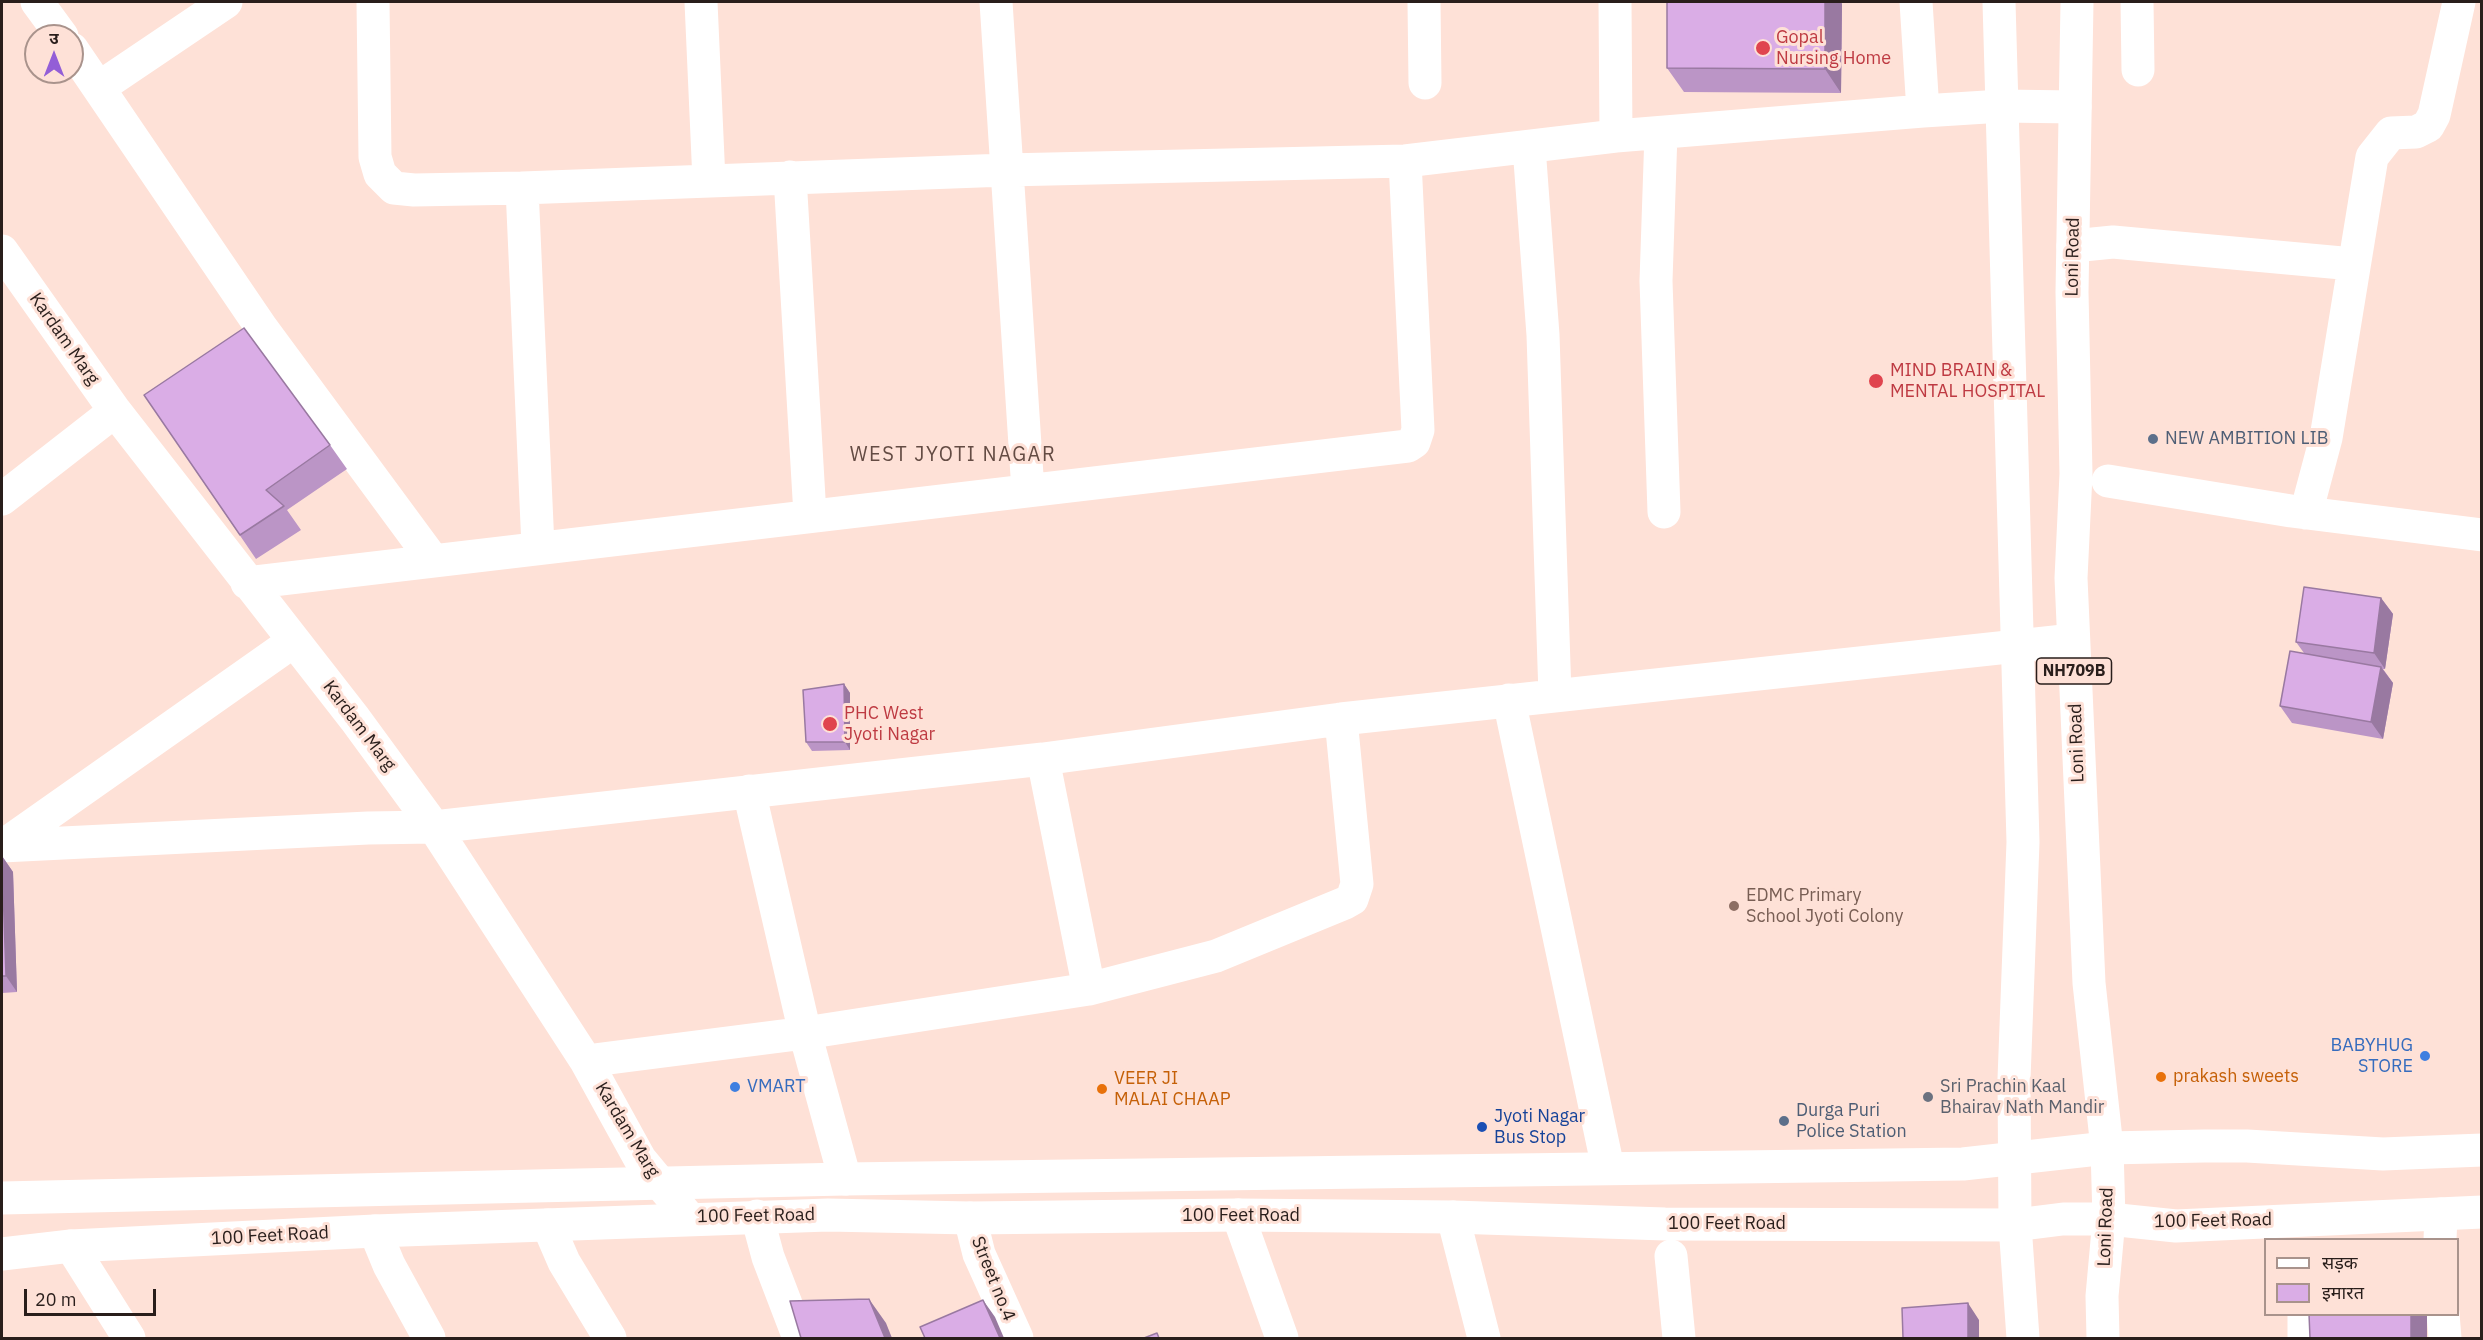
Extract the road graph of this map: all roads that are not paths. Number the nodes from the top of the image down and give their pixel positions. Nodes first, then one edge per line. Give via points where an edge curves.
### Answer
1 (37, 2) edge
2 (226, 2) edge
3 (373, 2) edge
4 (701, 2) edge
5 (996, 2) edge
6 (1424, 2) edge
7 (1615, 2) edge
8 (1916, 2) edge
9 (1999, 2) edge
10 (2077, 2) edge
11 (2137, 2) edge
12 (2458, 2) edge
13 (53, 24) edge
14 (84, 65) edge
15 (2138, 70) dead end
16 (1425, 83) dead end
17 (100, 87) junction
18 (2002, 106) junction
19 (2075, 107) junction
20 (1923, 111) junction
21 (1662, 134) junction
22 (1616, 136) junction
23 (1529, 147) junction
24 (1405, 161) junction
25 (1006, 170) junction
26 (790, 177) junction
27 (709, 181) junction
28 (522, 189) junction
29 (2073, 246) junction
30 (2, 251) edge
31 (2353, 264) junction
32 (115, 411) junction
33 (2108, 481) dead end
34 (1028, 491) junction
35 (2, 499) edge
36 (1664, 512) dead end
37 (2306, 513) junction
38 (810, 515) junction
39 (2481, 535) edge
40 (538, 547) junction
41 (432, 559) junction
42 (247, 583) junction
43 (2073, 640) junction
44 (294, 641) junction
45 (2018, 644) junction
46 (1555, 695) junction
47 (1509, 700) junction
48 (1341, 719) junction
49 (1043, 759) junction
50 (749, 791) junction
51 (434, 827) junction
52 (3, 845) edge
53 (1089, 989) junction
54 (804, 1033) junction
55 (586, 1060) junction
56 (2107, 1148) junction
57 (2481, 1150) edge
58 (2016, 1159) junction
59 (1608, 1168) junction
60 (845, 1179) junction
61 (658, 1183) junction
62 (2, 1197) edge
63 (2481, 1212) edge
64 (1238, 1215) junction
65 (757, 1216) junction
66 (1453, 1217) junction
67 (689, 1218) junction
68 (970, 1218) junction
69 (2109, 1219) junction
70 (548, 1225) junction
71 (2015, 1225) junction
72 (2441, 1227) edge
73 (2302, 1229) edge
74 (375, 1231) junction
75 (71, 1246) junction
76 (2, 1254) edge
77 (1671, 1256) dead end
78 (2304, 1316) edge
79 (2443, 1316) edge
80 (129, 1338) edge
81 (429, 1338) edge
82 (610, 1338) edge
83 (799, 1338) edge
84 (1017, 1338) edge
85 (1282, 1338) edge
86 (1484, 1338) edge
87 (1678, 1338) edge
88 (2023, 1338) edge
89 (2103, 1338) edge
90 (2304, 1338) edge
91 (2445, 1338) edge

1 - 13 main road
2 - 17 main road
3 - 28 main road via 375,157 380,174 394,188
4 - 27 main road
5 - 25 main road
6 - 16 main road
7 - 22 main road
8 - 20 main road
9 - 18 main road, NH709B
10 - 19 main road, Loni Road / NH709B
11 - 15 main road
12 - 31 main road via 2434,115 2428,126 2416,132 2391,134 2372,157
14 - 17 main road
17 - 41 main road via 261,327
18 - 19 main road
18 - 20 main road
18 - 45 main road, NH709B
19 - 29 main road, Loni Road / NH709B
20 - 21 main road
21 - 22 main road
21 - 36 main road via 1656,281
22 - 23 main road
23 - 24 main road
23 - 46 main road via 1543,335
24 - 25 main road
24 - 34 main road via 1418,430 1414,442 1401,448
25 - 26 main road
25 - 34 main road
26 - 27 main road
26 - 38 main road
27 - 28 main road
28 - 40 main road
29 - 31 main road via 2113,242
29 - 43 main road, Loni Road / NH709B
30 - 32 main road, Kardam Marg
31 - 37 main road via 2326,438
32 - 35 main road
32 - 42 main road, Kardam Marg
33 - 37 main road
34 - 38 main road
37 - 39 main road
38 - 40 main road
40 - 41 main road
41 - 42 main road
42 - 44 main road, Kardam Marg
43 - 45 main road
43 - 56 main road, Loni Road / NH709B via 2089,983
44 - 51 main road, Kardam Marg
44 - 52 main road
45 - 46 main road
45 - 58 main road, NH709B via 2023,842 2014,1079
46 - 47 main road
47 - 48 main road
47 - 59 main road
48 - 49 main road
48 - 53 main road via 1357,884 1352,899 1216,956
49 - 50 main road
49 - 53 main road
50 - 51 main road
50 - 54 main road
51 - 52 main road
51 - 55 main road, Kardam Marg
53 - 54 main road
54 - 55 main road
54 - 60 main road
55 - 61 main road, Kardam Marg via 640,1159
56 - 57 main road, 100 Feet Road via 2247,1146 2383,1155
56 - 58 main road, 100 Feet Road
56 - 69 main road, Loni Road / NH709B
58 - 59 main road, 100 Feet Road via 1963,1164
58 - 71 main road, NH709B
59 - 60 main road, 100 Feet Road
60 - 61 main road, 100 Feet Road
61 - 62 main road, 100 Feet Road
61 - 67 main road, Kardam Marg
63 - 72 main road, 100 Feet Road
64 - 66 main road, 100 Feet Road
64 - 68 main road, 100 Feet Road
64 - 85 main road
65 - 67 main road, 100 Feet Road
65 - 68 main road, 100 Feet Road
65 - 83 main road
66 - 71 main road, 100 Feet Road via 1665,1224
66 - 86 main road
67 - 70 main road, 100 Feet Road
68 - 84 main road, Street no.4 via 979,1254
69 - 71 main road, 100 Feet Road
69 - 73 main road, 100 Feet Road via 2176,1226
69 - 89 main road, Loni Road / NH709B via 2102,1296
70 - 74 main road, 100 Feet Road
70 - 82 main road via 564,1262
71 - 88 main road, NH709B
72 - 73 main road, 100 Feet Road
74 - 75 main road, 100 Feet Road
74 - 81 main road
75 - 76 main road, 100 Feet Road
75 - 80 main road
77 - 87 main road
78 - 90 main road
79 - 91 main road

